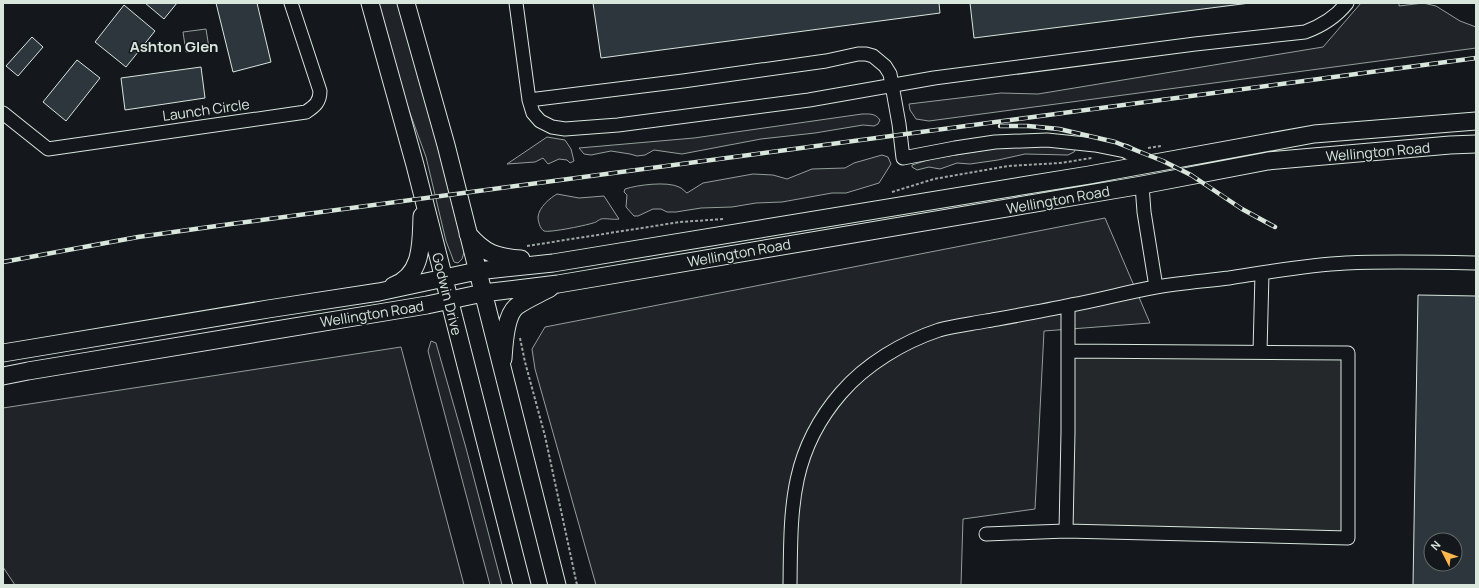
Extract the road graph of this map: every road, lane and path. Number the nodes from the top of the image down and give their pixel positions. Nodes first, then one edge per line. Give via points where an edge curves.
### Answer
1 (291, 3) edge
2 (370, 3) edge
3 (406, 3) edge
4 (516, 3) edge
5 (1348, 3) edge
6 (892, 85) junction
7 (529, 100) junction
8 (3, 113) edge
9 (1476, 121) edge
10 (1476, 144) edge
11 (1162, 146) dead end
12 (1127, 152) junction
13 (1099, 157) dead end
14 (1150, 164) junction
15 (1142, 185) junction
16 (890, 192) dead end
17 (423, 198) junction
18 (731, 219) dead end
19 (468, 233) junction
20 (527, 246) dead end
21 (553, 263) junction
22 (1476, 263) edge
23 (477, 271) junction
24 (1262, 273) junction
25 (443, 278) junction
26 (558, 284) junction
27 (1156, 287) junction
28 (379, 292) junction
29 (483, 293) junction
30 (449, 300) junction
31 (1068, 306) junction
32 (519, 334) dead end
33 (1068, 351) junction
34 (1260, 352) junction
35 (3, 353) edge
36 (503, 371) junction
37 (3, 376) edge
38 (1066, 532) junction
39 (986, 534) dead end
40 (522, 585) edge
41 (557, 585) edge
42 (577, 585) edge
43 (790, 585) edge

1 - 8 street, Launch Circle via 320,91 320,98 315,106 306,112 48,149
2 - 17 main road, Godwin Drive
3 - 19 main road
4 - 7 street
5 - 6 street via 1332,18 1305,32 1195,44
6 - 7 street via 809,100 618,125 565,129 552,127 540,121 533,114
6 - 7 street via 885,66 872,56 858,54 684,82
6 - 12 street via 903,158 955,148 1024,140 1071,142
9 - 14 main road, Wellington Road via 1314,134
10 - 15 main road, Wellington Road via 1268,161
11 - 12 path
12 - 14 street
13 - 16 path via 1060,163 1008,166 934,179
14 - 21 main road, Wellington Road
15 - 26 main road, Wellington Road
15 - 27 street
17 - 25 main road, Godwin Drive
17 - 28 main road via 417,264 403,281
18 - 20 path via 680,222
19 - 21 main road via 486,251 501,257
19 - 23 main road
21 - 23 main road, Wellington Road
22 - 24 street via 1343,263
23 - 25 main road, Wellington Road
23 - 29 main road
24 - 27 street
24 - 34 street
25 - 28 main road, Wellington Road
25 - 30 main road, Godwin Drive
26 - 29 main road, Wellington Road
26 - 36 main road via 516,306 510,315
27 - 31 street
28 - 35 main road, Wellington Road
29 - 30 main road, Wellington Road
29 - 36 main road
30 - 37 main road, Wellington Road
30 - 40 main road, Godwin Drive
31 - 33 street
31 - 43 street via 939,330 900,347 854,379 827,410 815,429 798,475 790,529
32 - 42 path
33 - 34 street
33 - 38 street
34 - 38 street via 1348,353 1348,538
36 - 41 main road
38 - 39 street

